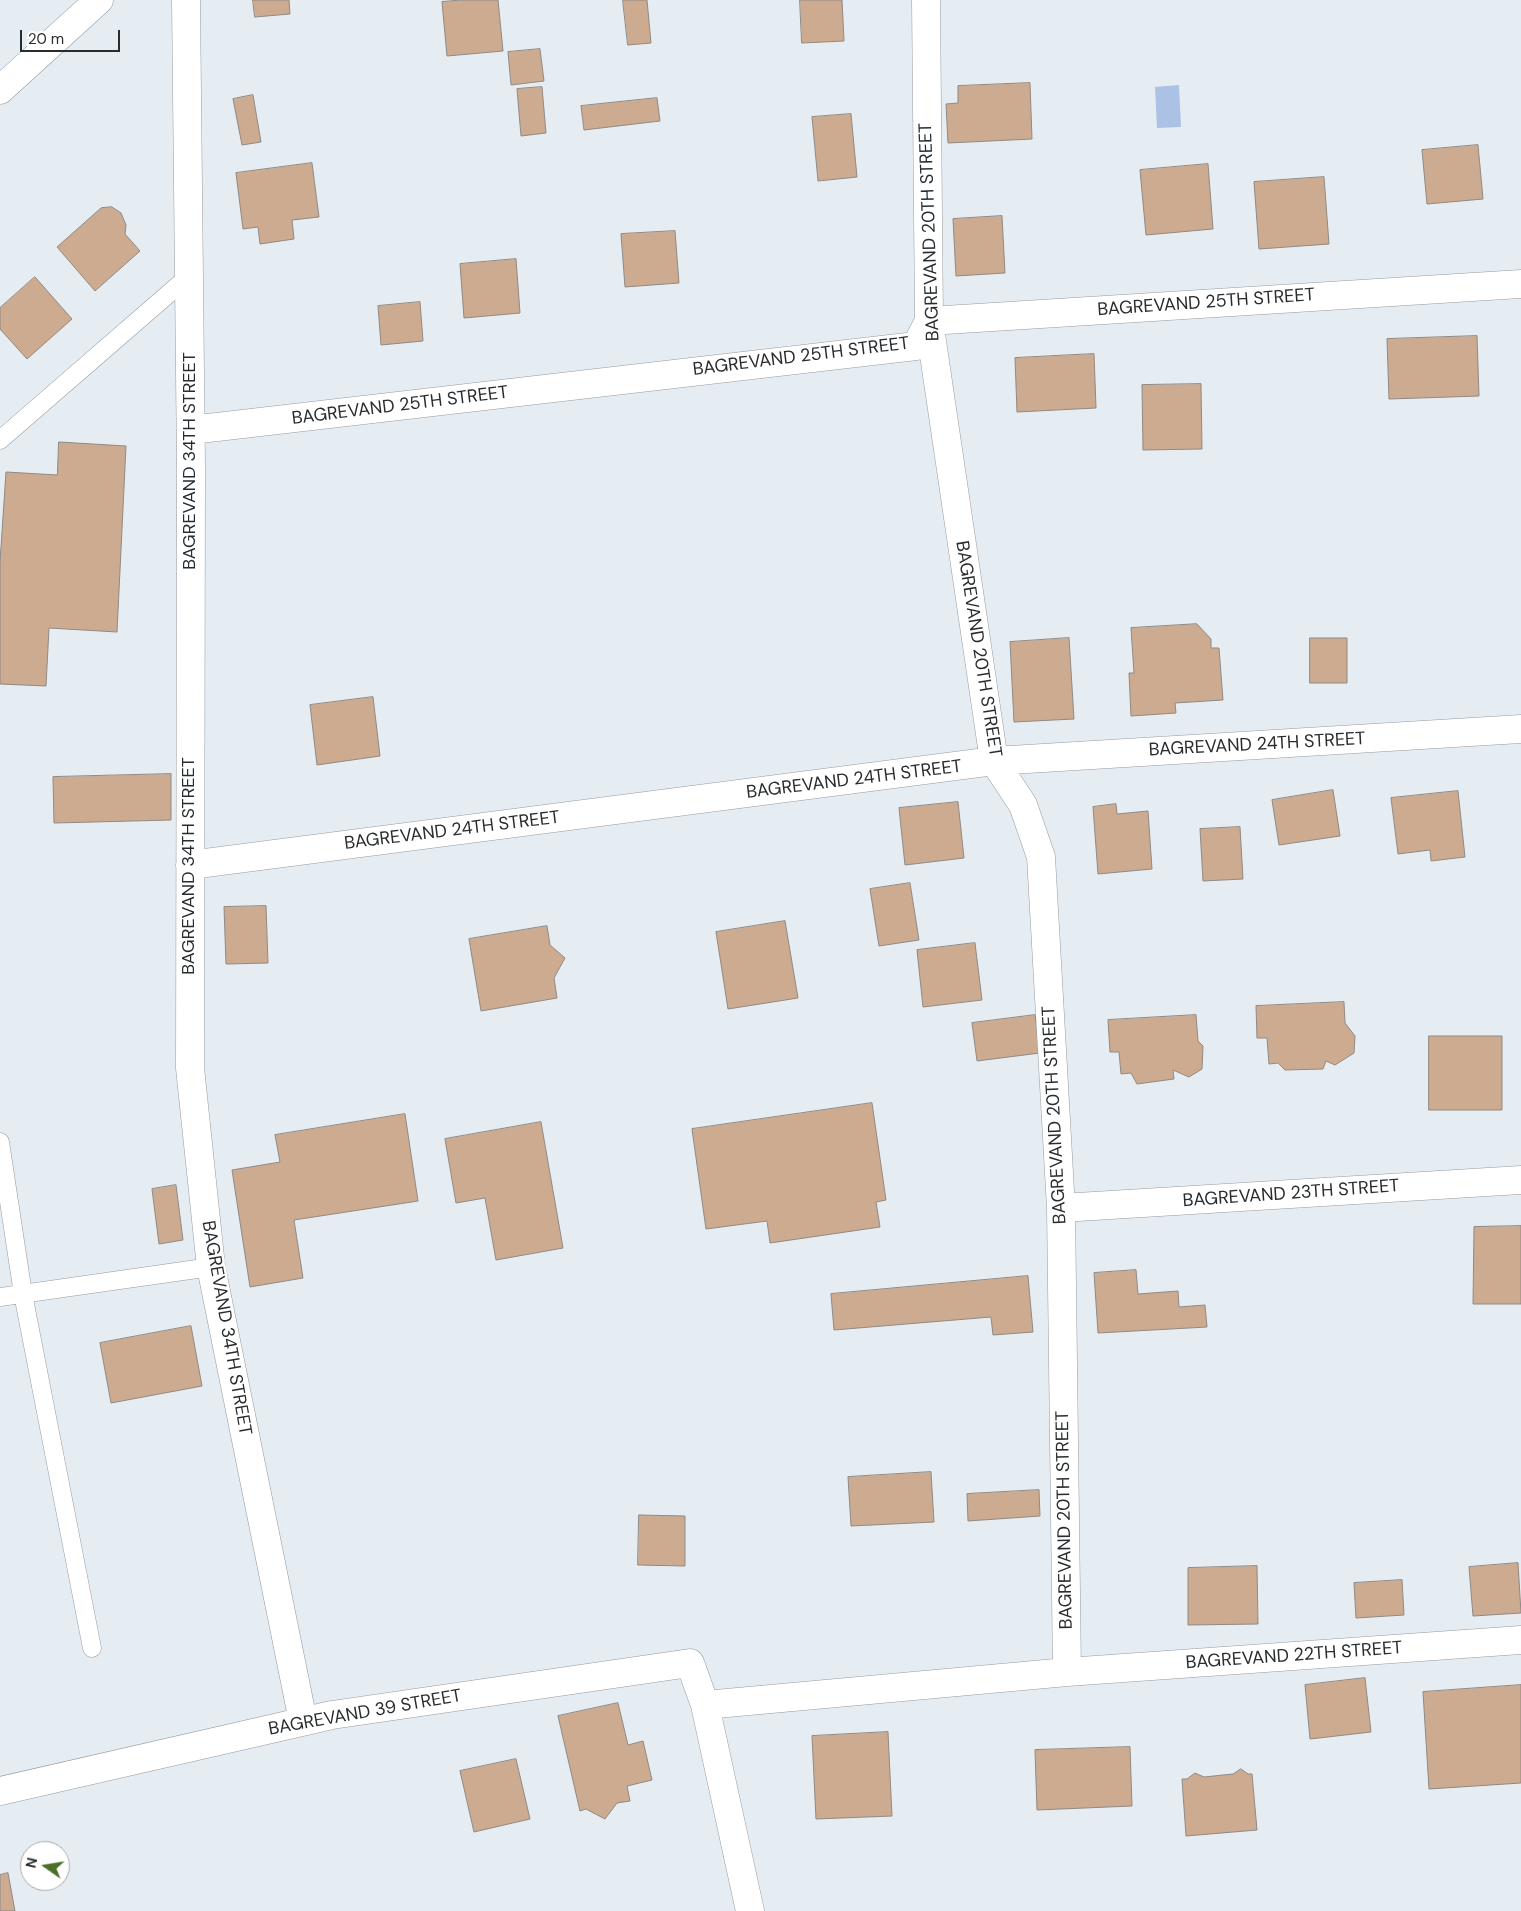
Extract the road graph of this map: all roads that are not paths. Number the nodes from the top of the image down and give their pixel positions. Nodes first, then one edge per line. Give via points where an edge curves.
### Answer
1 (99, 0) edge
2 (186, 0) edge
3 (926, 0) edge
4 (0, 90) edge
5 (189, 276) junction
6 (1521, 284) edge
7 (929, 321) junction
8 (191, 430) junction
9 (0, 440) edge
10 (1521, 729) edge
11 (994, 761) junction
12 (190, 865) junction
13 (0, 1142) edge
14 (1521, 1180) edge
15 (1061, 1208) junction
16 (211, 1267) junction
17 (23, 1294) junction
18 (0, 1297) edge
19 (1521, 1640) edge
20 (92, 1648) dead end
21 (1067, 1672) junction
22 (704, 1705) junction
23 (303, 1721) junction
24 (0, 1791) edge
25 (750, 1911) edge

1 - 4 street
2 - 5 street, BAGREVAND 34TH STREET
3 - 7 street, BAGREVAND 20TH STREET
5 - 8 street, BAGREVAND 34TH STREET
5 - 9 lane
6 - 7 street, BAGREVAND 25TH STREET
7 - 8 street, BAGREVAND 25TH STREET via 916,346
7 - 11 street, BAGREVAND 20TH STREET
8 - 12 street, BAGREVAND 34TH STREET
10 - 11 street, BAGREVAND 24TH STREET
11 - 12 street, BAGREVAND 24TH STREET
11 - 15 street, BAGREVAND 20TH STREET via 1023,805 1041,857
12 - 16 street, BAGREVAND 34TH STREET via 190,1068
13 - 17 lane
14 - 15 street, BAGREVAND 23TH STREET
15 - 21 street, BAGREVAND 20TH STREET
16 - 17 lane
16 - 23 street, BAGREVAND 34TH STREET
17 - 18 lane
17 - 20 lane
19 - 21 street, BAGREVAND 22TH STREET
21 - 22 street
22 - 23 street, BAGREVAND 39 STREET via 690,1663
22 - 25 street
23 - 24 street, BAGREVAND 39 STREET

